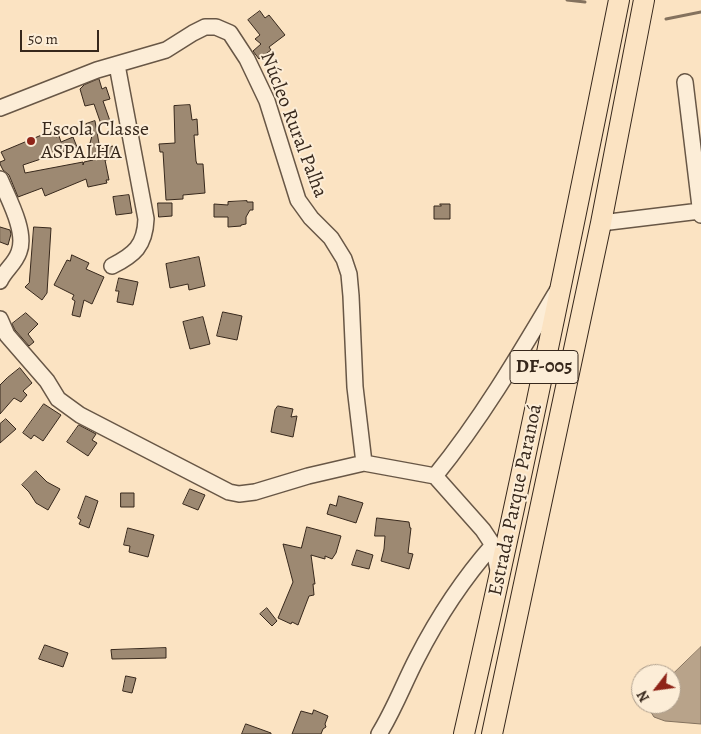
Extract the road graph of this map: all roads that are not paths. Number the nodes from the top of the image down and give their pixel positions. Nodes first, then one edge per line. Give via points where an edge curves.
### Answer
1 (619, 0) edge
2 (644, 0) edge
3 (117, 65) junction
4 (685, 82) dead end
5 (0, 108) edge
6 (0, 178) edge
7 (701, 213) edge
8 (601, 223) junction
9 (112, 266) dead end
10 (0, 281) edge
11 (561, 284) junction
12 (0, 318) edge
13 (364, 463) junction
14 (435, 476) junction
15 (493, 545) junction
16 (500, 577) junction
17 (379, 734) edge
18 (464, 734) edge
19 (492, 734) edge

1 - 11 main road, Estrada Parque Paranoá / DF-005
2 - 8 main road, Estrada Parque Paranoá / DF-005
3 - 5 street, Núcleo Rural Palha
3 - 9 street via 146,233 128,258
3 - 13 street, Núcleo Rural Palha via 166,50 205,27 216,27 230,33 242,49 266,101 298,200 331,238 349,274 355,387
4 - 7 street
6 - 10 street via 22,240 15,261
7 - 8 street
8 - 19 main road, Estrada Parque Paranoá / DF-005
11 - 14 street via 490,401
11 - 16 main road, Estrada Parque Paranoá / DF-005
12 - 13 street via 7,335 65,405 229,492 255,492
13 - 14 street
14 - 15 street
15 - 16 street
15 - 17 street via 452,597
16 - 18 main road, Estrada Parque Paranoá / DF-005

